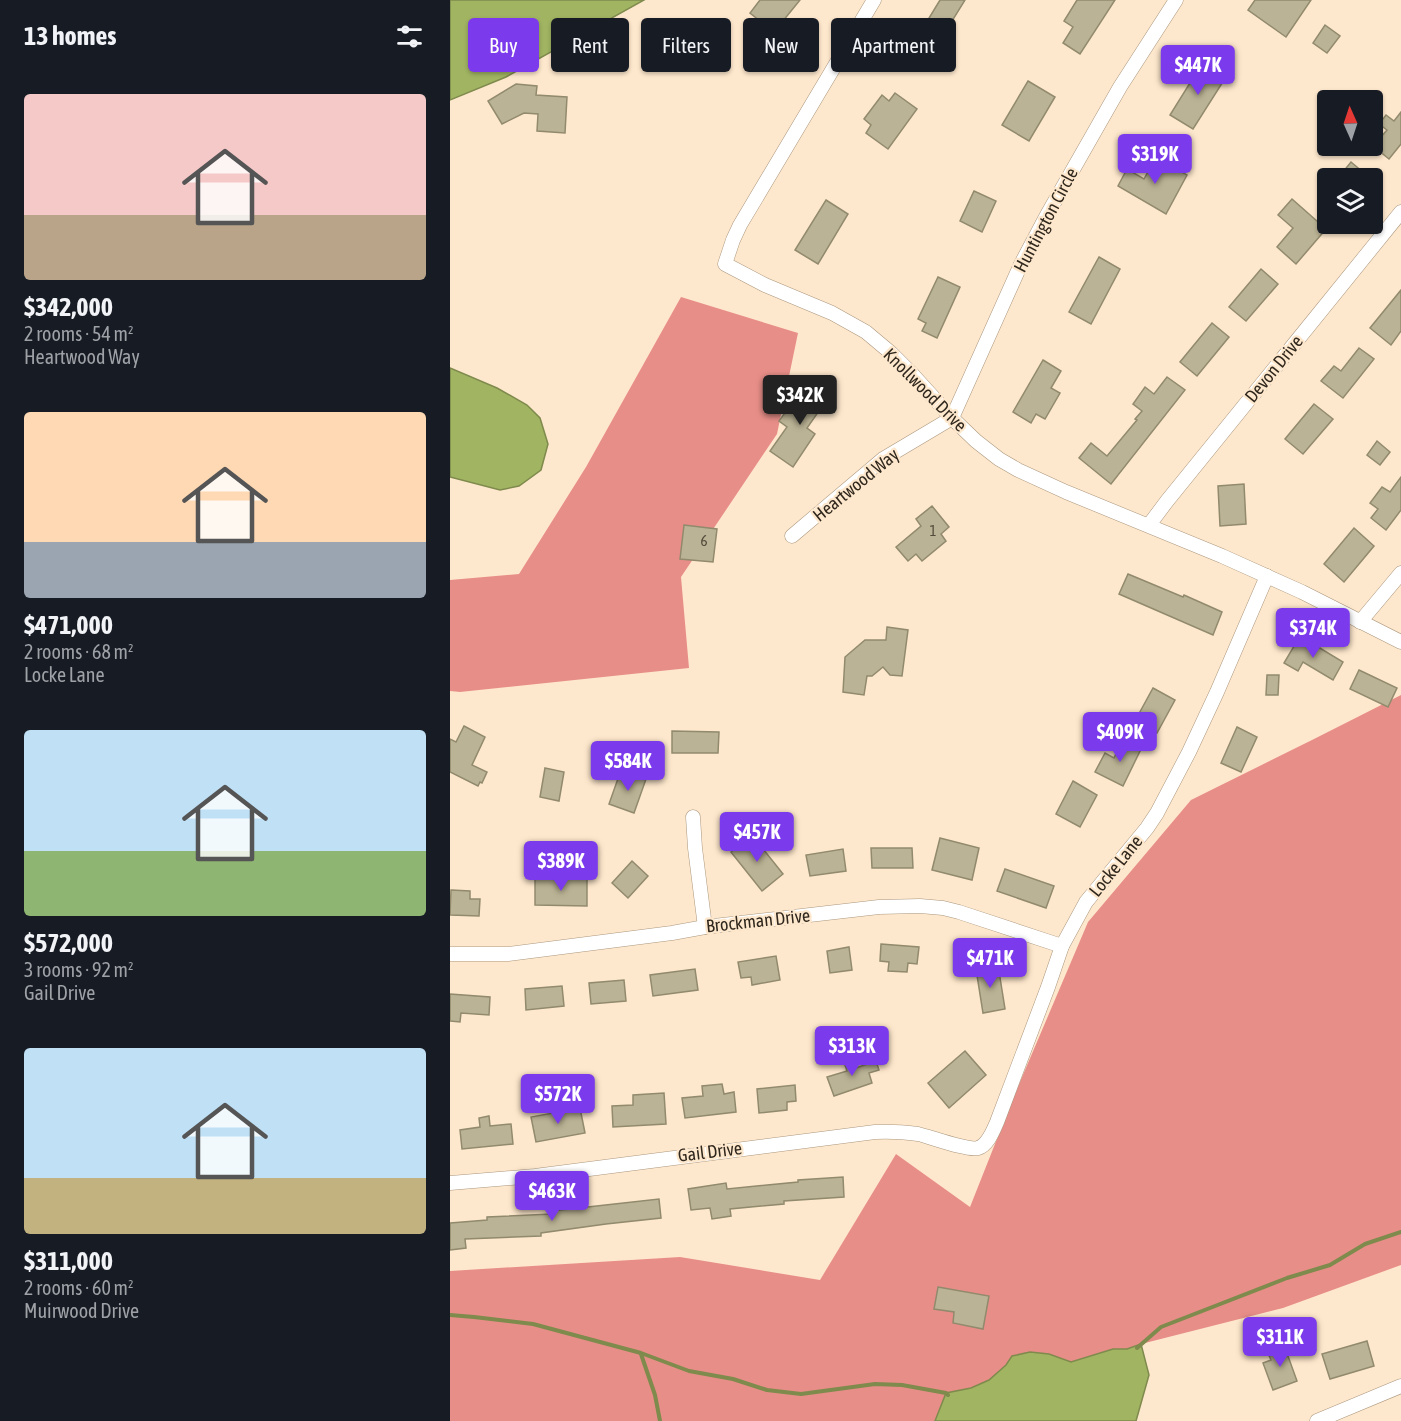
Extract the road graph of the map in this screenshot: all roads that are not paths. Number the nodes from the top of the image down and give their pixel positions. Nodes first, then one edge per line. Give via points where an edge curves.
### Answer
1 (874, 0) edge
2 (1176, 0) edge
3 (1401, 212) edge
4 (952, 418) junction
5 (1149, 525) junction
6 (792, 536) dead end
7 (1401, 573) edge
8 (1267, 576) junction
9 (1360, 622) junction
10 (1401, 642) edge
11 (693, 817) dead end
12 (705, 927) junction
13 (1062, 946) junction
14 (450, 954) edge
15 (968, 1148) joint
16 (450, 1183) edge
17 (1401, 1386) edge
18 (1317, 1421) edge

1 - 4 street, Knollwood Drive via 740,225 725,264 866,332
2 - 4 street, Huntington Circle via 1120,87 1041,225
3 - 5 street, Devon Drive
4 - 5 street, Knollwood Drive via 976,441 1018,470
4 - 6 street, Heartwood Way via 883,459
5 - 8 street, Knollwood Drive
7 - 9 street
8 - 9 street, Knollwood Drive
8 - 13 street, Locke Lane via 1189,752 1157,813 1086,902
9 - 10 street, Knollwood Drive
11 - 12 street
12 - 13 street, Brockman Drive via 920,906 985,919
12 - 14 street, Brockman Drive via 508,954
13 - 15 street, Locke Lane via 991,1134 980,1148
15 - 16 street, Gail Drive via 916,1134 875,1132 535,1176
17 - 18 street

